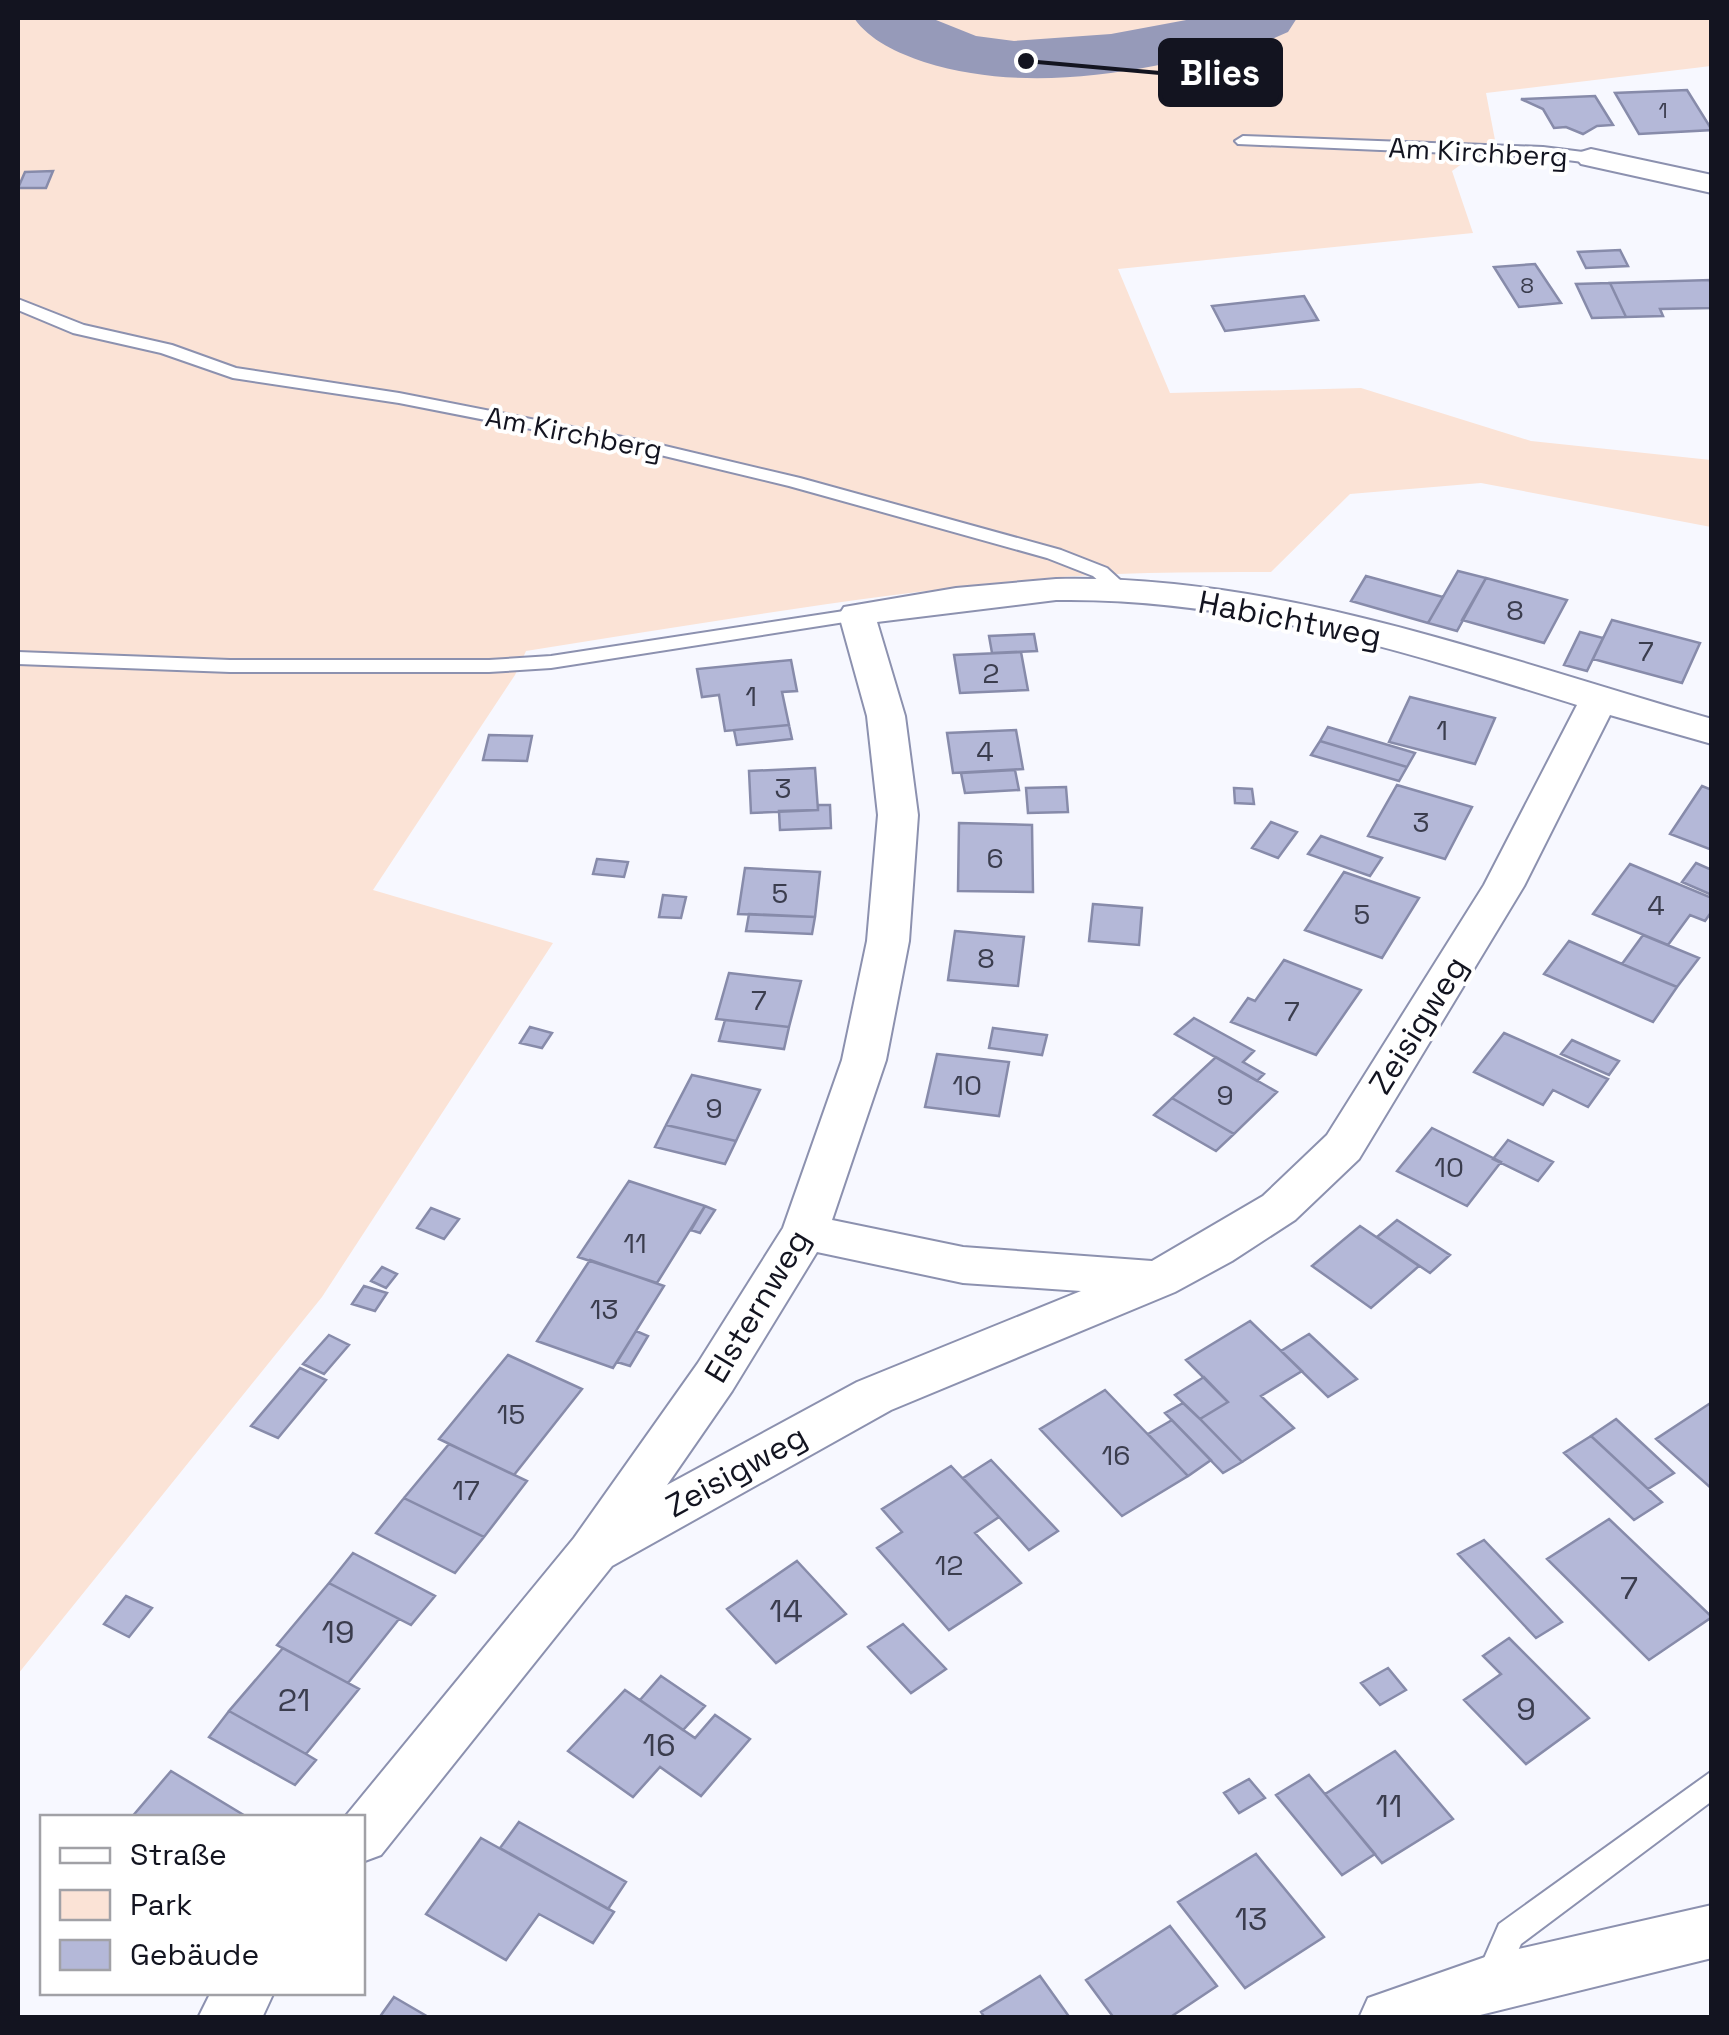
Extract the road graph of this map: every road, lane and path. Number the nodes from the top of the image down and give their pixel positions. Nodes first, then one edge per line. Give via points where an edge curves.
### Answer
1 (1243, 142) dead end
2 (1591, 158) joint
3 (1712, 184) edge
4 (18, 304) edge
5 (1121, 590) junction
6 (857, 615) junction
7 (18, 658) edge
8 (1598, 701) junction
9 (1712, 732) edge
10 (805, 1232) junction
11 (1159, 1279) junction
12 (592, 1554) junction
13 (1712, 1784) edge
14 (365, 1833) edge
15 (1712, 1931) edge
16 (1488, 1983) junction
17 (244, 1995) edge
18 (228, 2018) edge
19 (1388, 2018) edge

1 - 2 lane, Am Kirchberg
2 - 3 street, Am Kirchberg
4 - 5 lane, Am Kirchberg via 79,329 233,372 399,398 794,482 1054,554 1100,572
5 - 6 street, Habichtweg via 1025,593
5 - 8 street, Habichtweg via 1244,605 1392,638
6 - 7 lane via 488,666
6 - 10 street, Elsternweg via 886,716 898,815 888,941 864,1060
8 - 9 street, Habichtweg
8 - 11 street, Zeisigweg via 1504,886 1342,1147 1279,1208
10 - 11 street via 963,1265
10 - 12 street, Elsternweg
11 - 12 street, Zeisigweg via 874,1396
12 - 14 street, Elsternweg
13 - 16 lane via 1510,1934
15 - 16 street
16 - 19 street
17 - 18 street

